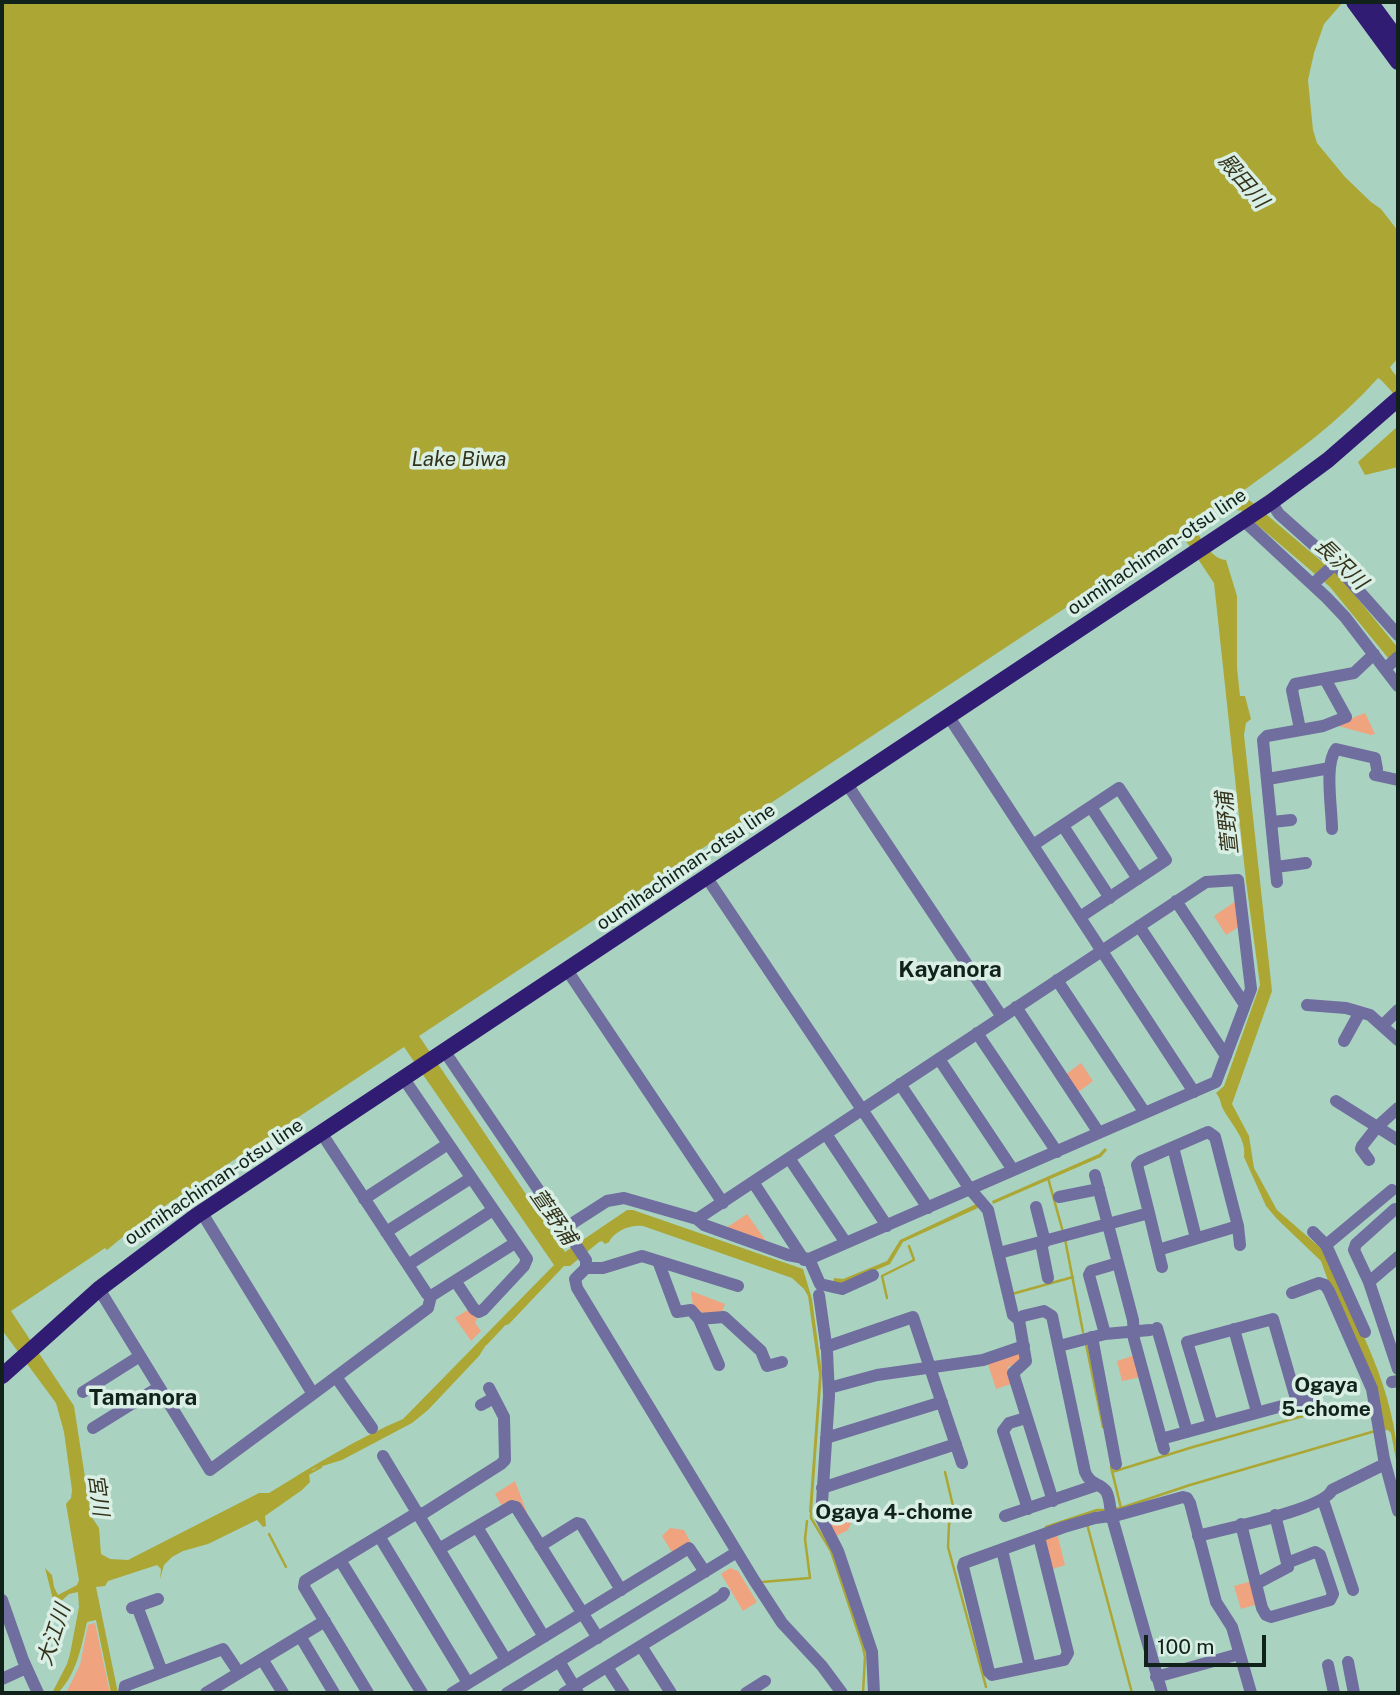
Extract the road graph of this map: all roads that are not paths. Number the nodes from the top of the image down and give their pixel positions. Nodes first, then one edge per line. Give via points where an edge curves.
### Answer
1 (1354, 2) edge
2 (1370, 2) edge
3 (1398, 40) edge
4 (1398, 62) edge
5 (1398, 399) edge
6 (1267, 504) junction
7 (1244, 519) junction
8 (1334, 565) junction
9 (1315, 582) junction
10 (1398, 635) edge
11 (1374, 654) junction
12 (1391, 663) edge
13 (1325, 679) junction
14 (1398, 686) edge
15 (949, 716) junction
16 (1300, 729) junction
17 (1329, 768) junction
18 (1269, 779) junction
19 (1398, 780) edge
20 (848, 784) junction
21 (1091, 807) junction
22 (1291, 820) dead end
23 (1272, 822) junction
24 (1063, 826) junction
25 (1332, 829) dead end
26 (1033, 845) junction
27 (1306, 863) dead end
28 (1276, 867) junction
29 (707, 878) junction
30 (1139, 879) junction
31 (1277, 882) dead end
32 (1110, 898) junction
33 (1176, 901) junction
34 (1080, 917) junction
35 (1139, 926) junction
36 (1102, 950) junction
37 (567, 970) junction
38 (1057, 980) junction
39 (1245, 1005) junction
40 (1307, 1005) dead end
41 (1016, 1007) junction
42 (1398, 1010) edge
43 (1360, 1012) junction
44 (1002, 1017) junction
45 (1382, 1026) junction
46 (977, 1033) junction
47 (1398, 1040) edge
48 (1344, 1041) dead end
49 (443, 1054) junction
50 (1226, 1056) junction
51 (939, 1059) junction
52 (410, 1075) junction
53 (901, 1084) junction
54 (1194, 1091) junction
55 (1336, 1101) dead end
56 (1398, 1108) edge
57 (863, 1109) junction
58 (1144, 1113) junction
59 (1377, 1127) junction
60 (1099, 1133) junction
61 (322, 1134) junction
62 (826, 1134) junction
63 (1398, 1140) edge
64 (449, 1144) junction
65 (1173, 1147) junction
66 (1056, 1152) junction
67 (789, 1158) junction
68 (1369, 1160) dead end
69 (1013, 1170) junction
70 (1095, 1175) dead end
71 (1398, 1177) edge
72 (471, 1178) junction
73 (753, 1182) junction
74 (970, 1189) junction
75 (1099, 1189) junction
76 (1392, 1190) junction
77 (1059, 1197) dead end
78 (364, 1199) junction
79 (723, 1203) junction
80 (1036, 1207) dead end
81 (928, 1208) junction
82 (493, 1210) junction
83 (1397, 1211) edge
84 (202, 1213) junction
85 (1149, 1213) junction
86 (697, 1219) junction
87 (1108, 1225) junction
88 (887, 1226) junction
89 (1238, 1226) junction
90 (565, 1228) junction
91 (386, 1232) junction
92 (1313, 1232) dead end
93 (1196, 1238) junction
94 (515, 1243) junction
95 (846, 1243) junction
96 (1043, 1243) junction
97 (1240, 1245) dead end
98 (1326, 1245) junction
99 (1158, 1250) junction
100 (999, 1253) junction
101 (1398, 1257) edge
102 (807, 1260) junction
103 (659, 1261) junction
104 (585, 1262) junction
105 (1118, 1264) junction
106 (408, 1265) junction
107 (1162, 1267) dead end
108 (873, 1275) dead end
109 (1048, 1278) dead end
110 (456, 1282) junction
111 (1369, 1282) junction
112 (738, 1286) dead end
113 (99, 1289) junction
114 (1292, 1293) dead end
115 (819, 1295) dead end
116 (431, 1296) junction
117 (699, 1320) junction
118 (1019, 1320) junction
119 (1234, 1329) junction
120 (1134, 1331) junction
121 (1365, 1332) dead end
122 (1098, 1336) junction
123 (1394, 1344) edge
124 (1024, 1346) junction
125 (1059, 1346) junction
126 (826, 1347) junction
127 (140, 1356) junction
128 (782, 1362) dead end
129 (719, 1365) dead end
130 (930, 1367) junction
131 (1398, 1369) edge
132 (2, 1376) edge
133 (336, 1377) junction
134 (159, 1387) junction
135 (829, 1388) junction
136 (83, 1392) dead end
137 (313, 1394) junction
138 (1315, 1397) dead end
139 (942, 1402) junction
140 (1297, 1402) junction
141 (481, 1405) dead end
142 (1257, 1412) junction
143 (1026, 1418) junction
144 (1212, 1425) junction
145 (93, 1428) dead end
146 (372, 1428) dead end
147 (1187, 1432) junction
148 (826, 1438) junction
149 (956, 1444) junction
150 (383, 1457) dead end
151 (1390, 1458) edge
152 (962, 1464) dead end
153 (1116, 1464) dead end
154 (1394, 1478) edge
155 (1097, 1485) junction
156 (822, 1488) junction
157 (1053, 1500) junction
158 (1323, 1500) junction
159 (1028, 1509) junction
160 (1111, 1511) junction
161 (1398, 1511) edge
162 (417, 1513) junction
163 (1005, 1516) dead end
164 (1275, 1516) junction
165 (1241, 1524) junction
166 (477, 1527) junction
167 (379, 1536) junction
168 (1198, 1536) junction
169 (1039, 1537) junction
170 (540, 1546) junction
171 (439, 1549) junction
172 (1002, 1550) junction
173 (737, 1552) junction
174 (340, 1560) junction
175 (1287, 1563) junction
176 (705, 1572) junction
177 (1256, 1584) junction
178 (621, 1590) junction
179 (1353, 1590) dead end
180 (724, 1593) dead end
181 (158, 1599) dead end
182 (2, 1600) edge
183 (583, 1613) junction
184 (325, 1621) junction
185 (300, 1636) junction
186 (544, 1637) junction
187 (598, 1638) junction
188 (641, 1646) junction
189 (1239, 1654) junction
190 (262, 1659) junction
191 (506, 1660) junction
192 (559, 1661) junction
193 (1348, 1662) dead end
194 (1328, 1665) dead end
195 (607, 1667) junction
196 (1030, 1667) junction
197 (26, 1668) junction
198 (162, 1672) junction
199 (239, 1673) junction
200 (1156, 1677) junction
201 (2, 1679) edge
202 (765, 1681) dead end
203 (468, 1683) junction
204 (228, 1688) edge
205 (572, 1691) edge
206 (38, 1693) edge
207 (124, 1693) edge
208 (206, 1693) edge
209 (283, 1693) edge
210 (334, 1693) edge
211 (368, 1693) edge
212 (422, 1693) edge
213 (452, 1693) edge
214 (507, 1693) edge
215 (624, 1693) edge
216 (671, 1693) edge
217 (746, 1693) edge
218 (842, 1693) edge
219 (874, 1693) edge
220 (1162, 1693) edge
221 (1251, 1693) edge
222 (1334, 1693) edge
223 (1354, 1693) edge

1 - 4 main road
2 - 3 main road
5 - 6 main road, oumihachiman-otsu line via 1328,460
6 - 7 main road, oumihachiman-otsu line
6 - 8 street
7 - 9 street
7 - 15 main road, oumihachiman-otsu line
8 - 9 street
8 - 10 street
9 - 11 street
11 - 12 street
11 - 13 street via 1354,673
12 - 14 street
13 - 16 street via 1295,684 1292,690
13 - 16 street via 1346,717
15 - 20 main road, oumihachiman-otsu line
15 - 26 street
16 - 18 street via 1263,740
17 - 18 street
17 - 19 street via 1336,749 1375,758 1376,772
17 - 25 street
18 - 23 street
20 - 29 main road, oumihachiman-otsu line
20 - 44 street
21 - 24 street
21 - 30 street
21 - 30 street via 1119,788 1166,860
22 - 23 street
23 - 28 street
24 - 26 street
24 - 32 street
26 - 34 street
27 - 28 street
28 - 31 street
29 - 37 main road, oumihachiman-otsu line
29 - 57 street
30 - 32 street
32 - 34 street
33 - 35 street
33 - 39 street
33 - 39 street via 1206,882 1238,880 1251,989
34 - 36 street
35 - 36 street
35 - 50 street
36 - 38 street
36 - 54 street
37 - 49 main road, oumihachiman-otsu line
37 - 79 street
38 - 41 street
38 - 58 street
39 - 50 street
40 - 43 street
41 - 44 street
41 - 60 street
42 - 45 street
43 - 45 street
43 - 48 street
44 - 46 street
45 - 47 street
46 - 51 street
46 - 66 street
49 - 52 main road, oumihachiman-otsu line
49 - 90 street
50 - 54 street via 1216,1082
51 - 53 street
51 - 69 street
52 - 61 main road, oumihachiman-otsu line
52 - 64 street
53 - 57 street
53 - 74 street
54 - 58 street
55 - 59 street
56 - 59 street
57 - 62 street
57 - 81 street
58 - 60 street
59 - 63 street
59 - 68 street via 1361,1149
60 - 66 street
61 - 78 street
61 - 84 main road, oumihachiman-otsu line
62 - 67 street
62 - 88 street
64 - 72 street
64 - 78 street
65 - 85 street via 1137,1165
65 - 89 street via 1208,1132 1215,1137
65 - 93 street
66 - 69 street
67 - 73 street
67 - 95 street
69 - 74 street
70 - 75 street
71 - 76 street
72 - 82 street
72 - 91 street
73 - 79 street
73 - 102 street
74 - 81 street
74 - 100 street via 988,1210
75 - 77 street
75 - 87 street
76 - 83 street via 1390,1202
76 - 98 street
78 - 91 street
79 - 86 street
80 - 96 street
81 - 88 street
82 - 94 street
82 - 106 street
83 - 111 street via 1356,1244 1354,1250
84 - 113 main road, oumihachiman-otsu line
84 - 137 street
85 - 87 street
85 - 99 street
86 - 90 street via 624,1198 607,1201
86 - 102 street via 704,1226
87 - 96 street
87 - 105 street
88 - 95 street
89 - 93 street
89 - 97 street
90 - 104 street
91 - 106 street
92 - 98 street
93 - 99 street
94 - 110 street
94 - 110 street via 527,1259 524,1266 484,1310 474,1309
95 - 102 street
96 - 100 street
96 - 109 street
98 - 121 street
99 - 107 street
100 - 118 street via 1013,1315
101 - 111 street
102 - 108 street via 820,1284 842,1289
103 - 104 street via 642,1256 603,1268
103 - 112 street
103 - 117 street via 677,1312 691,1310
104 - 173 street via 575,1283
105 - 120 street
105 - 122 street via 1089,1275
106 - 116 street
110 - 116 street
111 - 123 street
113 - 127 street
113 - 132 main road, oumihachiman-otsu line
114 - 151 street via 1325,1285 1367,1374 1378,1430
115 - 126 street
116 - 133 street via 428,1308
117 - 128 street via 724,1317 761,1351 767,1366
117 - 129 street
118 - 124 street
118 - 125 street via 1023,1315 1050,1313
119 - 140 street via 1273,1319
119 - 142 street
119 - 144 street via 1187,1342
120 - 122 street
120 - 147 street via 1154,1329
120 - 147 street via 1162,1444
122 - 125 street
122 - 153 street
123 - 131 street
124 - 130 street via 983,1360
124 - 143 street via 1026,1361 1013,1373
125 - 155 street via 1085,1472
126 - 130 street via 913,1317
126 - 135 street
127 - 134 street
127 - 136 street
130 - 135 street
130 - 139 street
133 - 137 street
133 - 146 street
134 - 137 street via 210,1470
134 - 145 street
135 - 148 street
138 - 140 street
139 - 148 street
139 - 149 street
140 - 142 street
141 - 162 street via 492,1393 504,1417 505,1460 424,1513
142 - 144 street
143 - 157 street
143 - 159 street via 1006,1425 1003,1431
144 - 147 street
148 - 156 street
149 - 152 street
149 - 156 street
150 - 162 street
151 - 154 street
151 - 158 street via 1332,1490
154 - 161 street
155 - 157 street
155 - 160 street via 1107,1493
156 - 219 street via 821,1518 838,1551 872,1653
157 - 159 street
158 - 164 street
158 - 179 street
159 - 163 street
160 - 168 street via 1187,1498
160 - 169 street
160 - 200 street
162 - 167 street
162 - 171 street
164 - 165 street
164 - 175 street
165 - 168 street
165 - 177 street
166 - 170 street via 516,1507
166 - 171 street
166 - 186 street
167 - 174 street
167 - 203 street
168 - 189 street via 1216,1602 1232,1627
169 - 172 street
169 - 196 street via 1068,1653 1064,1660
170 - 178 street via 581,1524
170 - 183 street
171 - 191 street
172 - 196 street
172 - 196 street via 968,1560 963,1567 989,1672 997,1676
173 - 176 street
173 - 218 street via 782,1623
174 - 184 street via 305,1581 304,1587
174 - 212 street
175 - 177 street
175 - 177 street via 1315,1552 1320,1555 1333,1594 1330,1600 1271,1617 1262,1608
176 - 178 street via 689,1548
176 - 187 street
178 - 183 street
180 - 188 street
181 - 198 street via 135,1607
182 - 197 street
183 - 186 street
183 - 187 street
184 - 185 street
184 - 211 street
185 - 190 street
185 - 210 street
186 - 191 street
187 - 192 street
188 - 195 street
188 - 216 street
189 - 200 street
189 - 221 street
190 - 199 street
190 - 209 street
191 - 203 street
192 - 205 street
192 - 214 street
193 - 223 street
194 - 222 street
195 - 205 street
195 - 215 street
197 - 201 street
197 - 206 street
198 - 199 street via 223,1649
198 - 207 street via 125,1686
199 - 204 street
200 - 220 street
202 - 217 street
203 - 213 street
204 - 208 street

